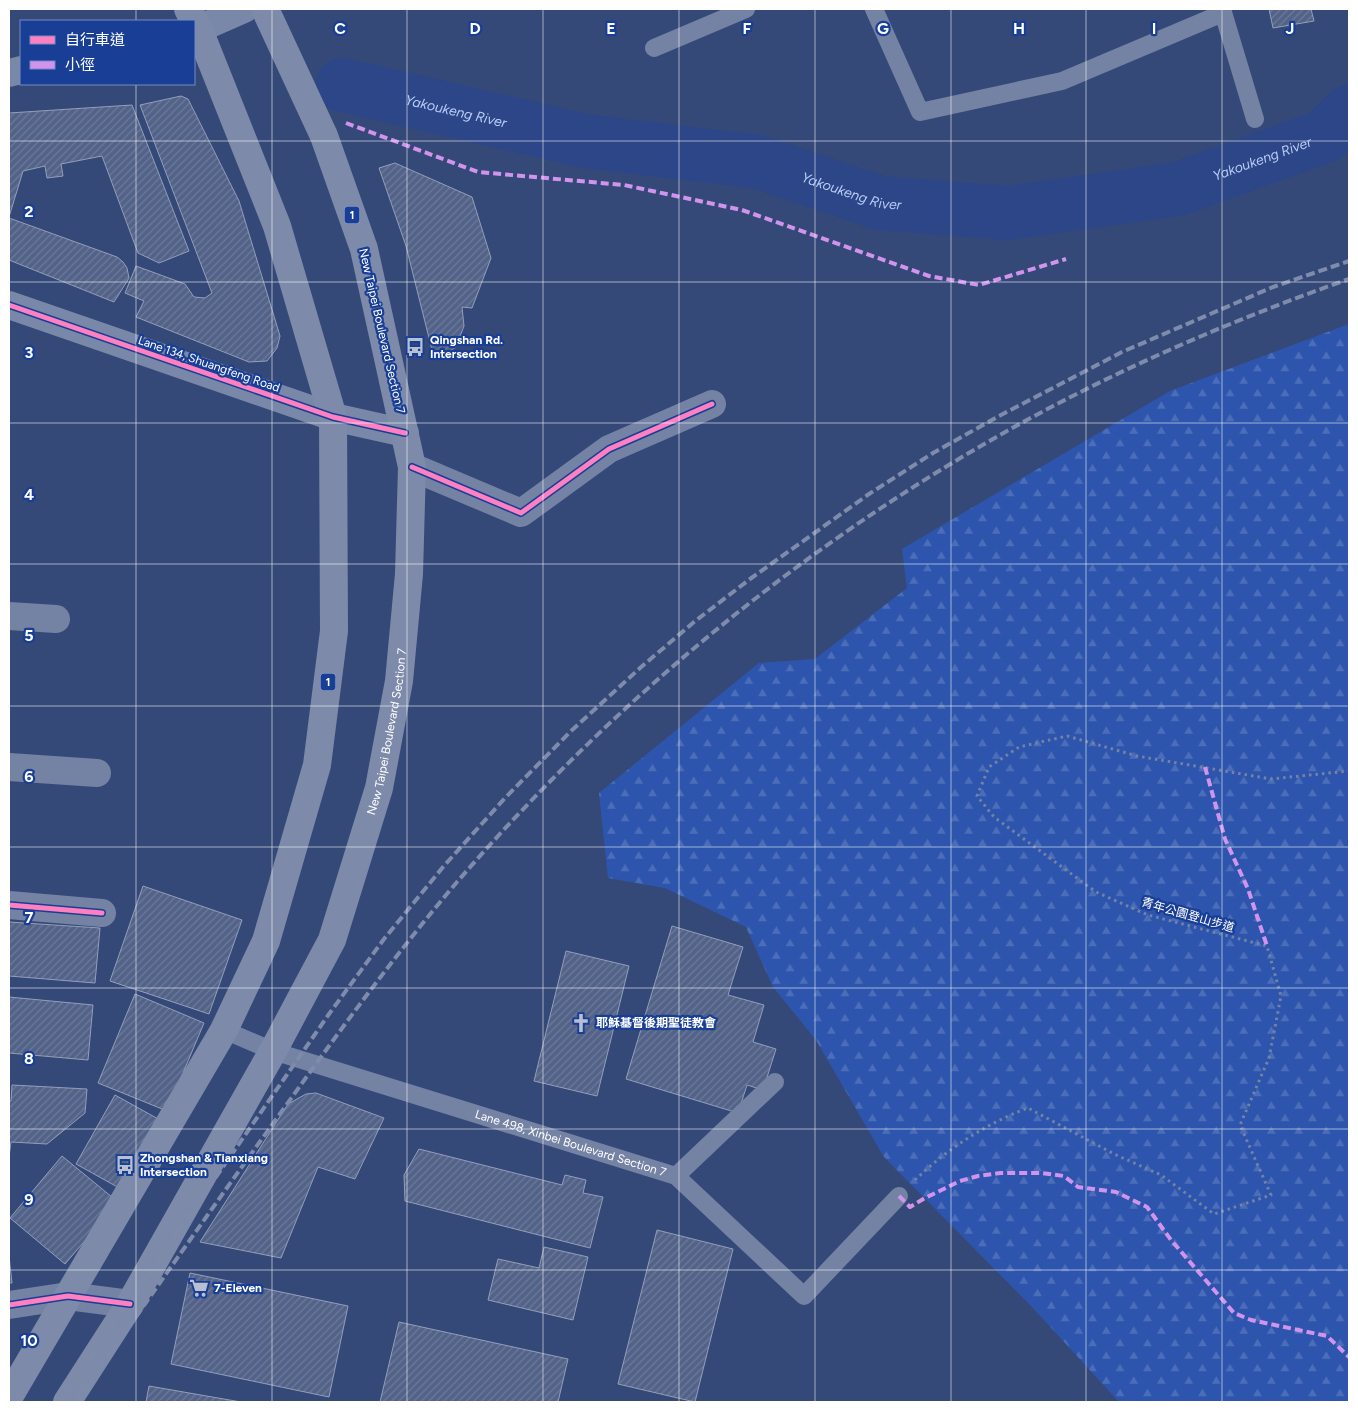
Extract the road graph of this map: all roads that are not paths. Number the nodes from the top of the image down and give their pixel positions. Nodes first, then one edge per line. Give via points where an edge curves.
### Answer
1 (244, 9) edge
2 (265, 9) edge
3 (746, 9) edge
4 (874, 9) edge
5 (1222, 11) edge
6 (195, 24) edge
7 (195, 26) edge
8 (654, 48) dead end
9 (1256, 119) dead end
10 (9, 305) edge
11 (712, 404) dead end
12 (333, 417) junction
13 (405, 433) junction
14 (412, 467) junction
15 (9, 616) edge
16 (56, 619) dead end
17 (9, 767) edge
18 (98, 773) dead end
19 (9, 905) edge
20 (102, 913) dead end
21 (224, 1030) junction
22 (273, 1051) junction
23 (775, 1082) dead end
24 (676, 1176) junction
25 (899, 1196) road end
26 (68, 1296) junction
27 (130, 1304) junction
28 (9, 1305) edge
29 (9, 1397) edge
30 (67, 1402) edge

1 - 6 street
2 - 13 main road, New Taipei Boulevard Section 7 / 1 via 324,136 364,249
3 - 8 lane
4 - 5 lane via 920,112 1062,81
5 - 9 lane
7 - 12 main road, 1 via 277,226
10 - 12 street, Lane 134, Shuangfeng Road
11 - 14 street via 609,450 521,513
12 - 13 street, Lane 134, Shuangfeng Road
12 - 21 main road, 1 via 334,632 317,765 266,941
13 - 14 main road, New Taipei Boulevard Section 7 / 1
14 - 22 main road, New Taipei Boulevard Section 7 / 1 via 409,574 399,681 379,788 332,940
15 - 16 street
17 - 18 street
19 - 20 street
21 - 22 lane, Lane 498, Xinbei Boulevard Section 7
21 - 26 main road, 1
22 - 24 lane, Lane 498, Xinbei Boulevard Section 7
22 - 27 main road, New Taipei Boulevard Section 7 / 1
23 - 24 lane
24 - 25 lane, Lane 498, Xinbei Boulevard Section 7 via 804,1296
26 - 27 street
26 - 28 street
26 - 29 main road, 1
27 - 30 main road, New Taipei Boulevard Section 7 / 1

